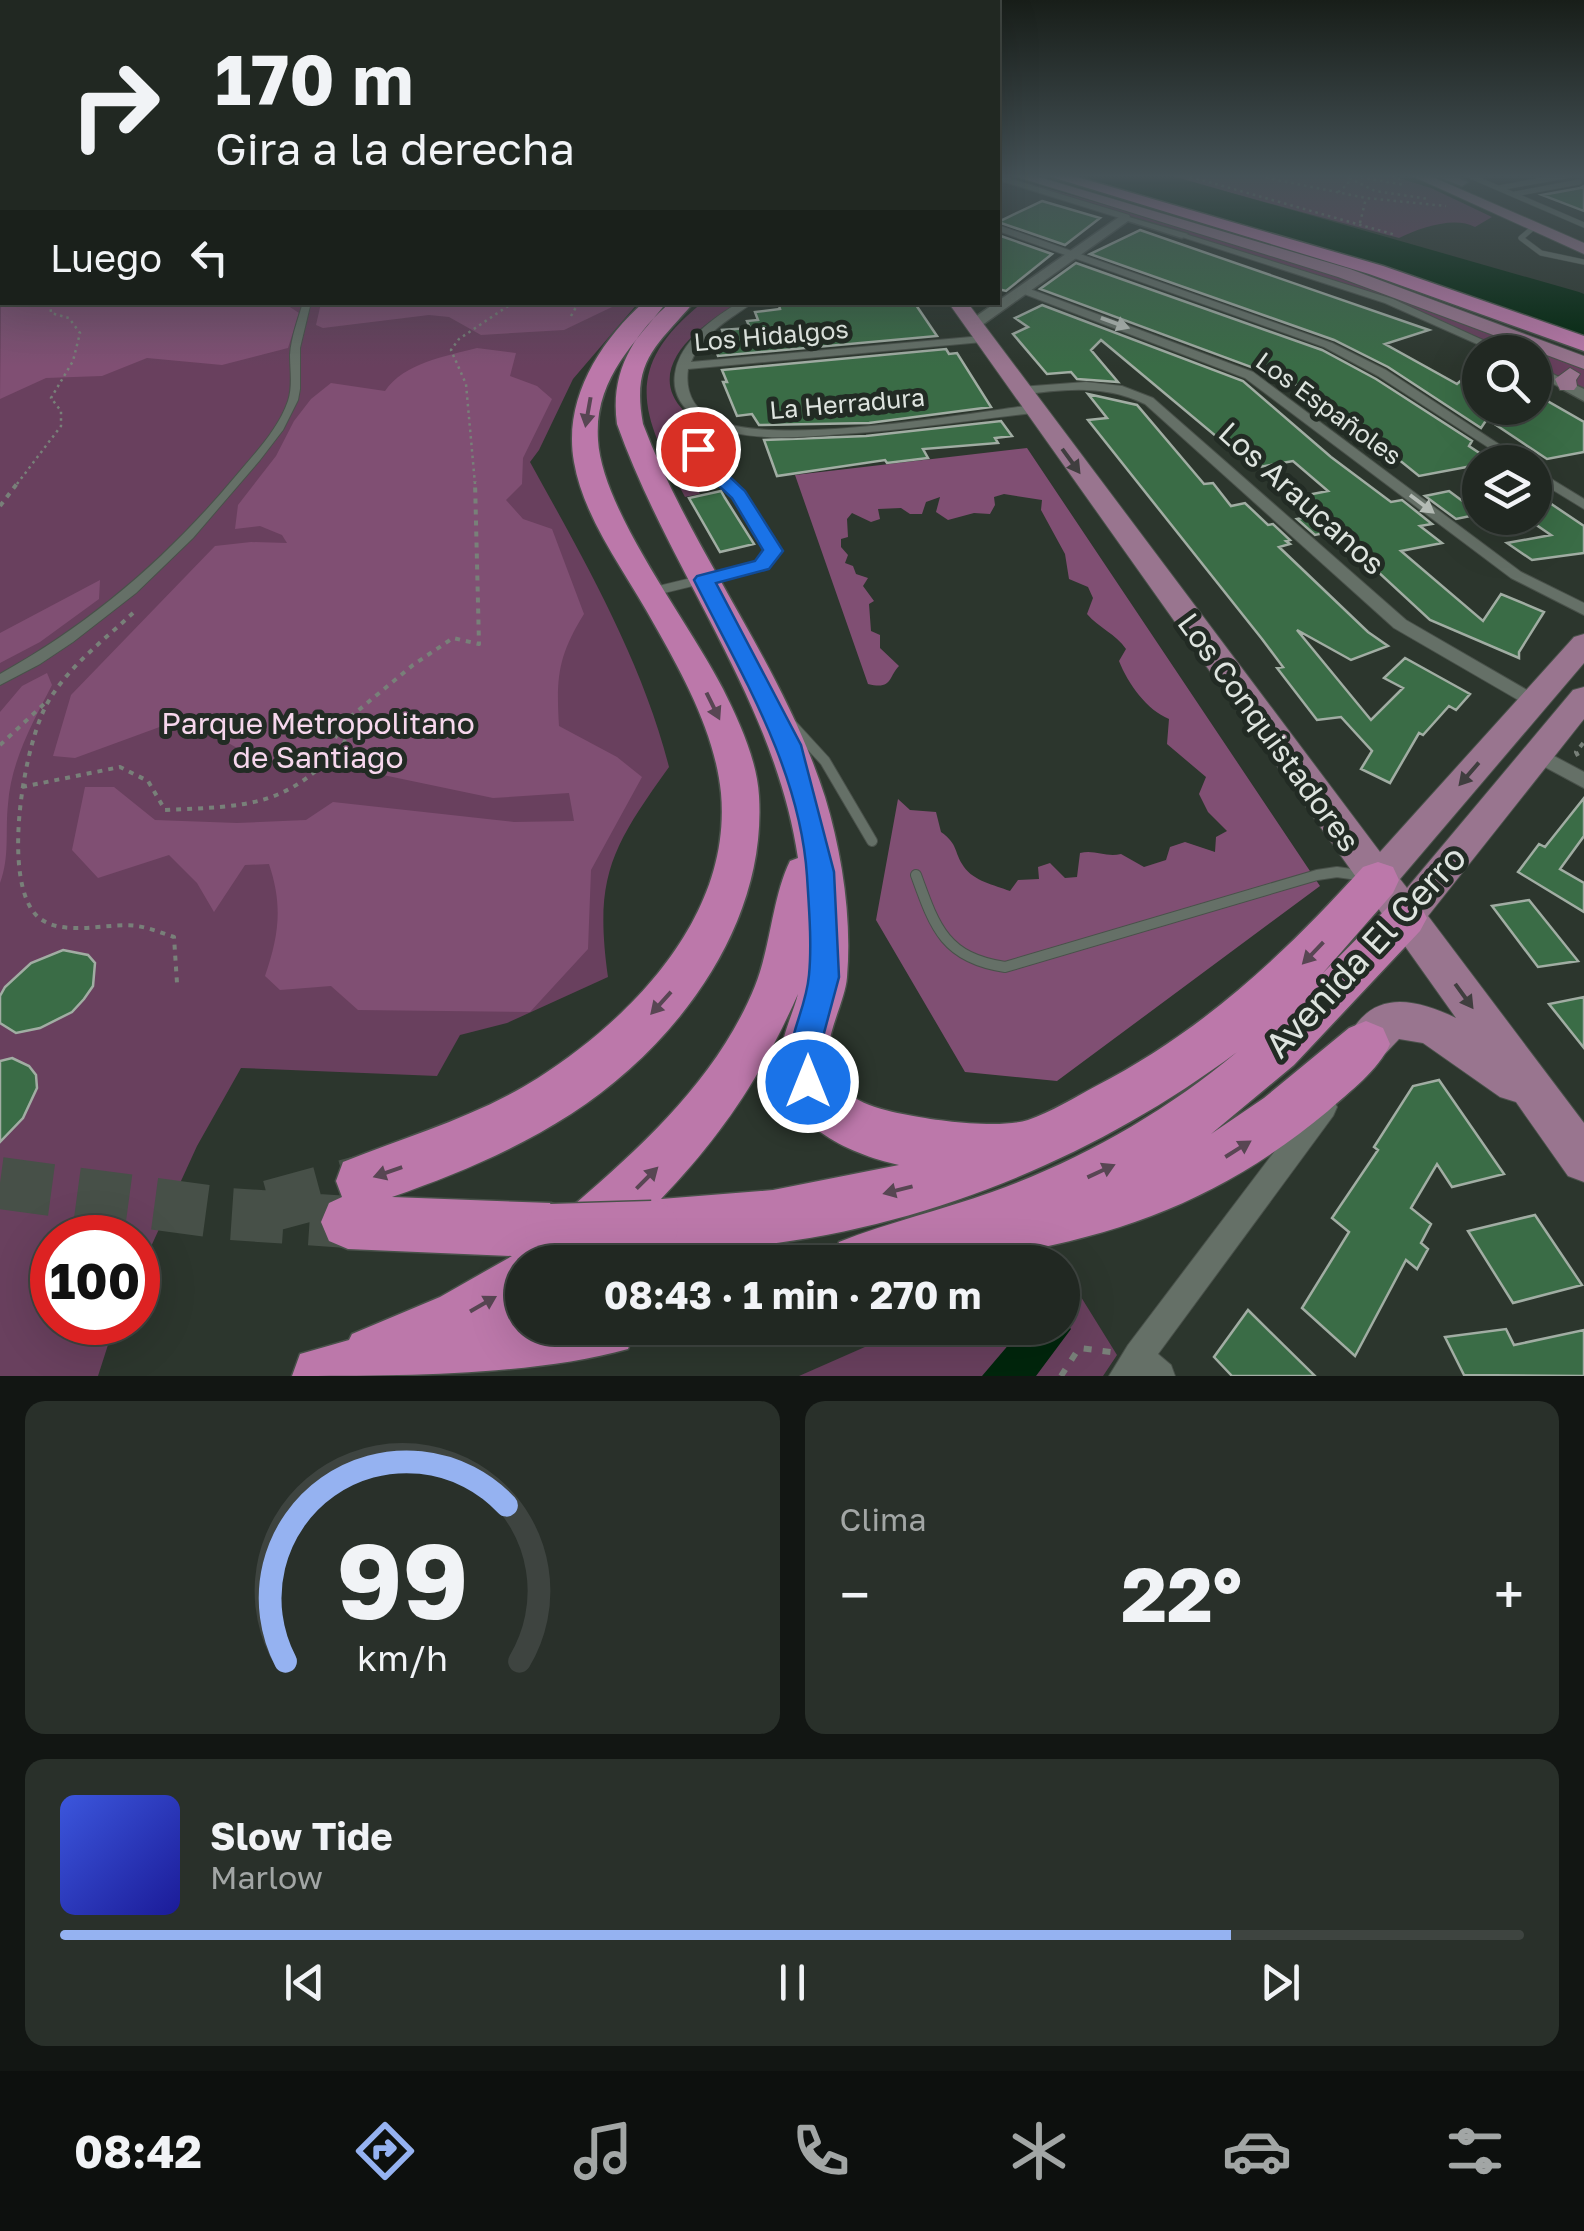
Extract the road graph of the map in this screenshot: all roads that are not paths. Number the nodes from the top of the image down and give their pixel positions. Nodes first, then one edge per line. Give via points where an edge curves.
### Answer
1 (1031, 239) edge
2 (1094, 239) edge
3 (1198, 239) edge
4 (1211, 239) edge
5 (1235, 239) edge
6 (1269, 239) edge
7 (1522, 239) edge
8 (1272, 250) junction
9 (1074, 254) junction
10 (1584, 262) edge
11 (1024, 290) junction
12 (1000, 304) edge
13 (306, 305) edge
14 (654, 305) edge
15 (681, 305) edge
16 (744, 305) edge
17 (999, 305) edge
18 (971, 322) edge
19 (1466, 335) edge
20 (1584, 344) edge
21 (683, 366) junction
22 (1552, 372) edge
23 (1578, 378) edge
24 (1026, 400) junction
25 (697, 414) junction
26 (1493, 445) edge
27 (1552, 484) edge
28 (1584, 505) edge
29 (704, 580) junction
30 (652, 592) junction
31 (1584, 610) edge
32 (1584, 644) edge
33 (0, 680) edge
34 (1584, 698) edge
35 (1533, 700) junction
36 (771, 708) junction
37 (1537, 754) junction
38 (1584, 781) edge
39 (806, 808) junction
40 (872, 841) dead end
41 (916, 875) dead end
42 (1391, 898) junction
43 (1366, 1044) junction
44 (1543, 1103) junction
45 (1023, 1147) junction
46 (1584, 1160) edge
47 (947, 1236) junction
48 (544, 1245) edge
49 (550, 1245) edge
50 (553, 1245) edge
51 (917, 1245) edge
52 (505, 1290) edge
53 (505, 1345) edge
54 (1141, 1369) edge
55 (326, 1374) edge

1 - 9 street
2 - 9 street
3 - 19 street via 1390,301
4 - 8 main road
5 - 8 main road
6 - 20 highway
7 - 10 lane via 1530,248
8 - 23 main road via 1432,304
9 - 11 street
9 - 26 street via 1337,350
11 - 12 street
11 -> 31 street, Los Españoles via 1249,375 1516,575
13 - 33 street via 295,352 296,395 232,488 130,593 84,630
14 -> 30 highway via 600,372 585,438 601,502
15 - 29 highway via 636,352 625,391 632,434
16 - 21 street via 705,329
17 - 18 street
18 - 21 street, Los Hidalgos
18 - 24 main road, Los Conquistadores
21 - 25 street via 684,397
22 - 23 main road
24 - 25 street, La Herradura via 780,434 733,430
24 - 35 street, Los Araucanos via 1092,384 1142,397 1400,624
24 -> 42 main road, Los Conquistadores
25 - 29 lane via 687,430 709,467 739,494 773,551 762,565
27 - 28 street
29 - 30 lane
29 - 36 highway
30 -> 48 highway, Avenida El Cerro via 716,713 738,774 742,843 718,920 695,961 623,1042 506,1124 355,1202
32 - 35 main road, Avenida El Cerro
34 - 37 main road, Avenida El Cerro
35 -> 42 main road, Avenida El Cerro
36 - 39 highway
36 - 40 lane via 826,761
37 - 38 street
37 - 42 main road, Avenida El Cerro
39 - 45 highway via 820,872 824,941 822,990 804,1059 816,1095 842,1117 907,1141
49 -> 39 highway via 599,1222 656,1169 726,1087 758,1036 800,914
41 - 42 lane via 950,950 979,965 1005,967 1317,875 1337,872
42 -> 44 main road, Los Conquistadores
42 -> 45 highway, Avenida El Cerro via 1234,1025 1134,1092
47 -> 42 highway, Avenida El Cerro via 1128,1158 1222,1096 1310,1020
43 - 44 main road via 1389,1021 1414,1020 1474,1052
47 -> 43 highway via 1094,1211 1173,1184 1277,1123
43 - 54 street, Avenida El Cerro
44 - 46 main road, Los Conquistadores
45 -> 50 highway, Avenida El Cerro, bridge via 850,1202
47 - 51 highway
55 -> 52 highway via 460,1317
53 - 55 highway

